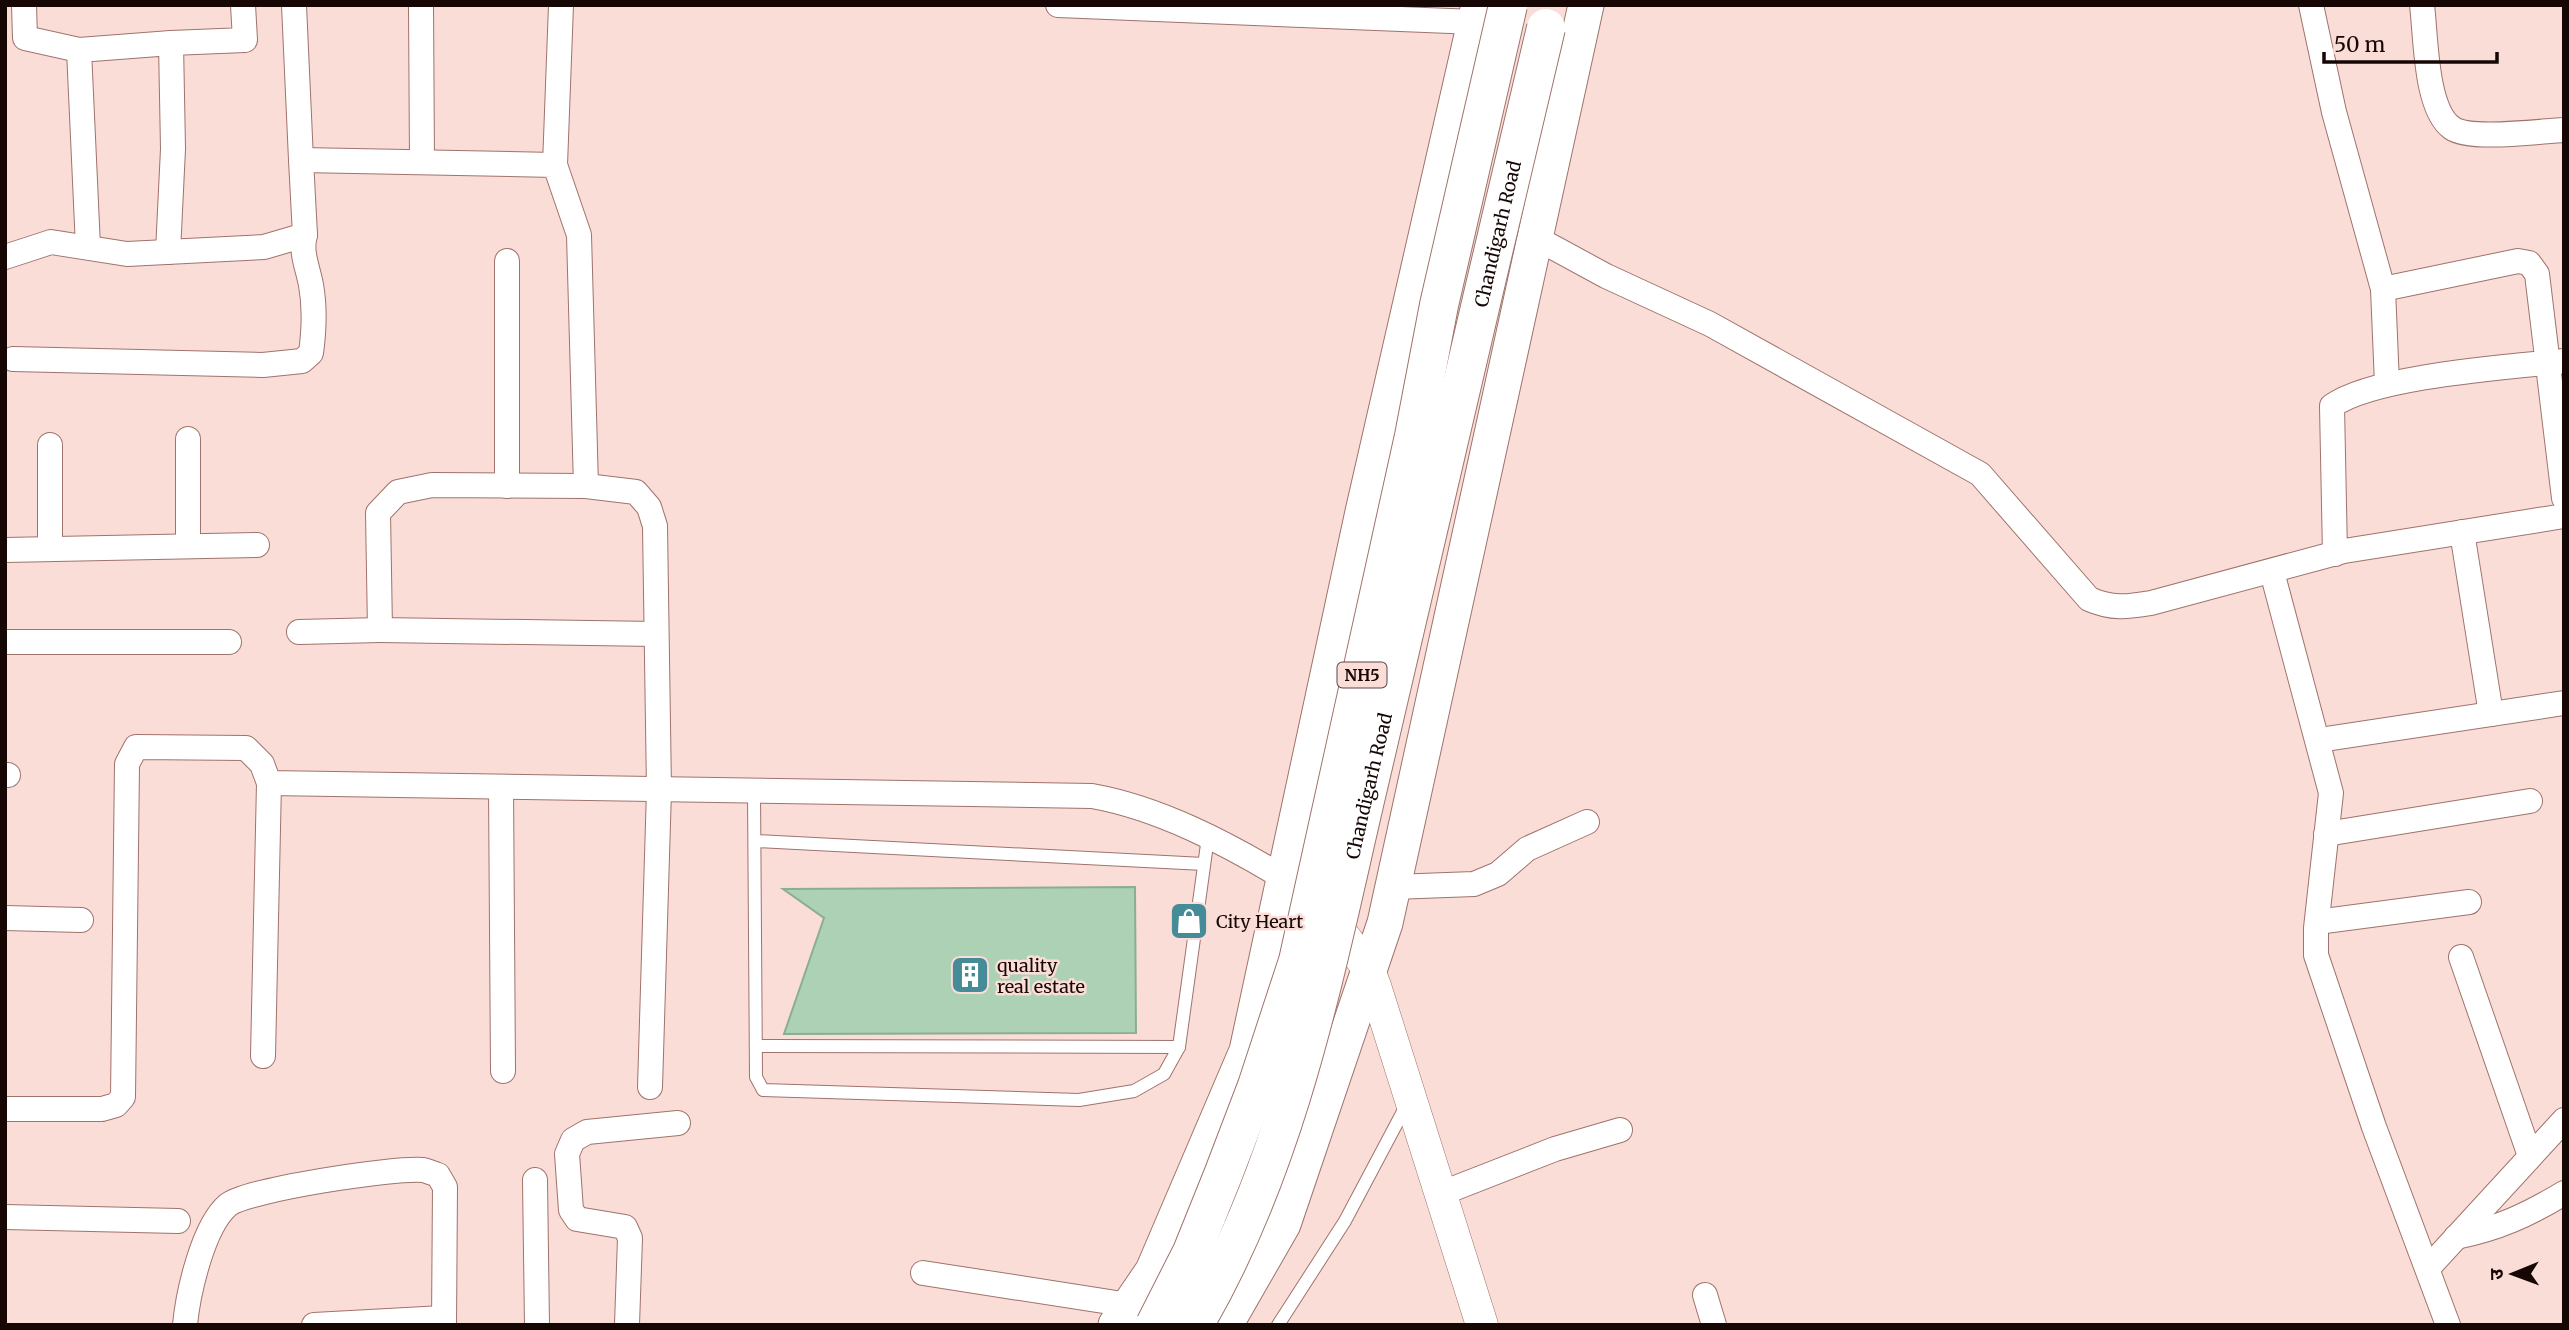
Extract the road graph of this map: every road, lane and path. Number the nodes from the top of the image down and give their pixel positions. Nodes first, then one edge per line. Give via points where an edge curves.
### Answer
1 (24, 5) edge
2 (243, 5) edge
3 (294, 5) edge
4 (421, 5) edge
5 (561, 5) edge
6 (1058, 5) edge
7 (1587, 5) edge
8 (2311, 5) edge
9 (2422, 5) edge
10 (1487, 11) edge
11 (1438, 13) edge
12 (1546, 27) dead end
13 (171, 43) junction
14 (79, 50) junction
15 (2564, 130) edge
16 (301, 160) junction
17 (422, 162) junction
18 (555, 165) junction
19 (305, 235) junction
20 (1536, 238) junction
21 (88, 247) junction
22 (168, 252) junction
23 (5, 257) edge
24 (507, 261) dead end
25 (2383, 289) junction
26 (13, 359) dead end
27 (2555, 362) edge
28 (2387, 384) junction
29 (188, 439) dead end
30 (50, 445) dead end
31 (507, 486) junction
32 (586, 486) junction
33 (2564, 498) edge
34 (2564, 516) edge
35 (2462, 532) junction
36 (257, 545) dead end
37 (188, 546) junction
38 (50, 549) junction
39 (5, 550) edge
40 (2335, 554) junction
41 (2272, 572) junction
42 (380, 631) junction
43 (299, 632) dead end
44 (656, 634) junction
45 (5, 642) edge
46 (229, 642) dead end
47 (2564, 703) edge
48 (2491, 714) junction
49 (2319, 740) junction
50 (269, 783) junction
51 (501, 787) junction
52 (659, 790) junction
53 (754, 792) junction
54 (2530, 801) dead end
55 (1587, 822) dead end
56 (2326, 835) junction
57 (1208, 837) junction
58 (755, 841) junction
59 (1204, 864) junction
60 (1284, 878) junction
61 (1393, 887) junction
62 (2469, 902) dead end
63 (5, 918) edge
64 (82, 920) dead end
65 (2317, 922) junction
66 (2461, 957) dead end
67 (1368, 968) junction
68 (756, 1046) junction
69 (1179, 1047) junction
70 (262, 1056) dead end
71 (503, 1071) dead end
72 (650, 1087) dead end
73 (1410, 1098) junction
74 (5, 1110) edge
75 (2564, 1120) edge
76 (678, 1122) dead end
77 (1620, 1130) dead end
78 (2530, 1156) junction
79 (535, 1180) dead end
80 (2564, 1193) edge
81 (1440, 1194) junction
82 (5, 1217) edge
83 (178, 1221) dead end
84 (2456, 1237) junction
85 (2428, 1268) junction
86 (923, 1273) dead end
87 (1705, 1295) dead end
88 (1133, 1318) edge
89 (443, 1321) edge
90 (184, 1325) edge
91 (314, 1325) edge
92 (537, 1325) edge
93 (627, 1325) edge
94 (1194, 1325) edge
95 (1225, 1325) edge
96 (1278, 1325) edge
97 (1482, 1325) edge
98 (1714, 1325) edge
99 (2448, 1325) edge

1 - 14 street via 25,38
2 - 13 street via 245,40
3 - 16 street
4 - 17 street
5 - 18 street
6 - 11 street
7 - 20 main road
8 - 25 street via 2334,112
9 - 15 street via 2433,95 2453,129 2472,134
10 - 11 street
10 - 60 main road via 1366,498
10 - 88 highway, NH5, bridge via 1414,436 1298,961 1257,1086 1192,1252
12 - 94 highway, Chandigarh Road / NH5, bridge via 1294,1094 1253,1202
13 - 14 street
13 - 22 street via 173,149
14 - 21 street
16 - 17 street
16 - 19 street
17 - 18 street
18 - 32 street via 579,235
19 - 22 street via 264,247
19 - 26 street via 302,245 314,330 311,354 302,361 263,365
20 - 41 street via 1710,324 1980,474 2089,599 2106,607 2122,608
20 - 61 main road
21 - 22 street via 127,254
21 - 23 street via 51,242
24 - 31 street
25 - 27 street via 2518,261 2529,263 2537,274
25 - 28 street
27 - 28 street
27 - 33 street
28 - 40 street via 2332,405
29 - 37 street
30 - 38 street
31 - 32 street
31 - 42 street via 432,485 406,490 398,492 378,513
32 - 44 street via 636,492 649,507 655,526
34 - 35 street
35 - 40 street
35 - 48 street
36 - 37 street
37 - 38 street
38 - 39 street
40 - 41 street
41 - 49 street
42 - 43 street
42 - 44 street
44 - 52 street
45 - 46 street
47 - 48 street
48 - 49 street
49 - 56 street via 2331,793
50 - 51 street
50 - 70 street
50 - 74 street via 262,764 246,748 146,746 133,750 127,764 123,1097 102,1109
51 - 52 street
51 - 71 street
52 - 53 street
52 - 72 street
53 - 57 street via 1092,796 1141,809
53 - 58 lane
54 - 56 street
55 - 61 street via 1527,849 1498,874 1474,884
56 - 65 street
57 - 59 lane
57 - 60 street
58 - 59 lane
58 - 68 lane
59 - 69 lane
60 - 67 street via 1326,914
60 - 88 main road via 1247,1051
61 - 67 main road
62 - 65 street
63 - 64 street
65 - 85 street via 2316,955 2374,1128
66 - 78 street
67 - 73 street
67 - 95 main road via 1283,1224
68 - 69 lane
68 - 69 lane via 756,1077 768,1091 1079,1100 1134,1091 1164,1074
73 - 81 street
73 - 96 lane via 1345,1222
75 - 78 street
76 - 93 street via 587,1132 573,1140 567,1154 571,1210 577,1219 625,1227 630,1238
77 - 81 street via 1555,1149
78 - 84 street
79 - 92 street
80 - 84 street via 2525,1217
81 - 97 street
82 - 83 street
84 - 85 street
85 - 99 street
86 - 88 street
87 - 98 street
89 - 90 street via 446,1187 438,1175 422,1170 243,1195 227,1205 214,1222 188,1295
89 - 91 street

